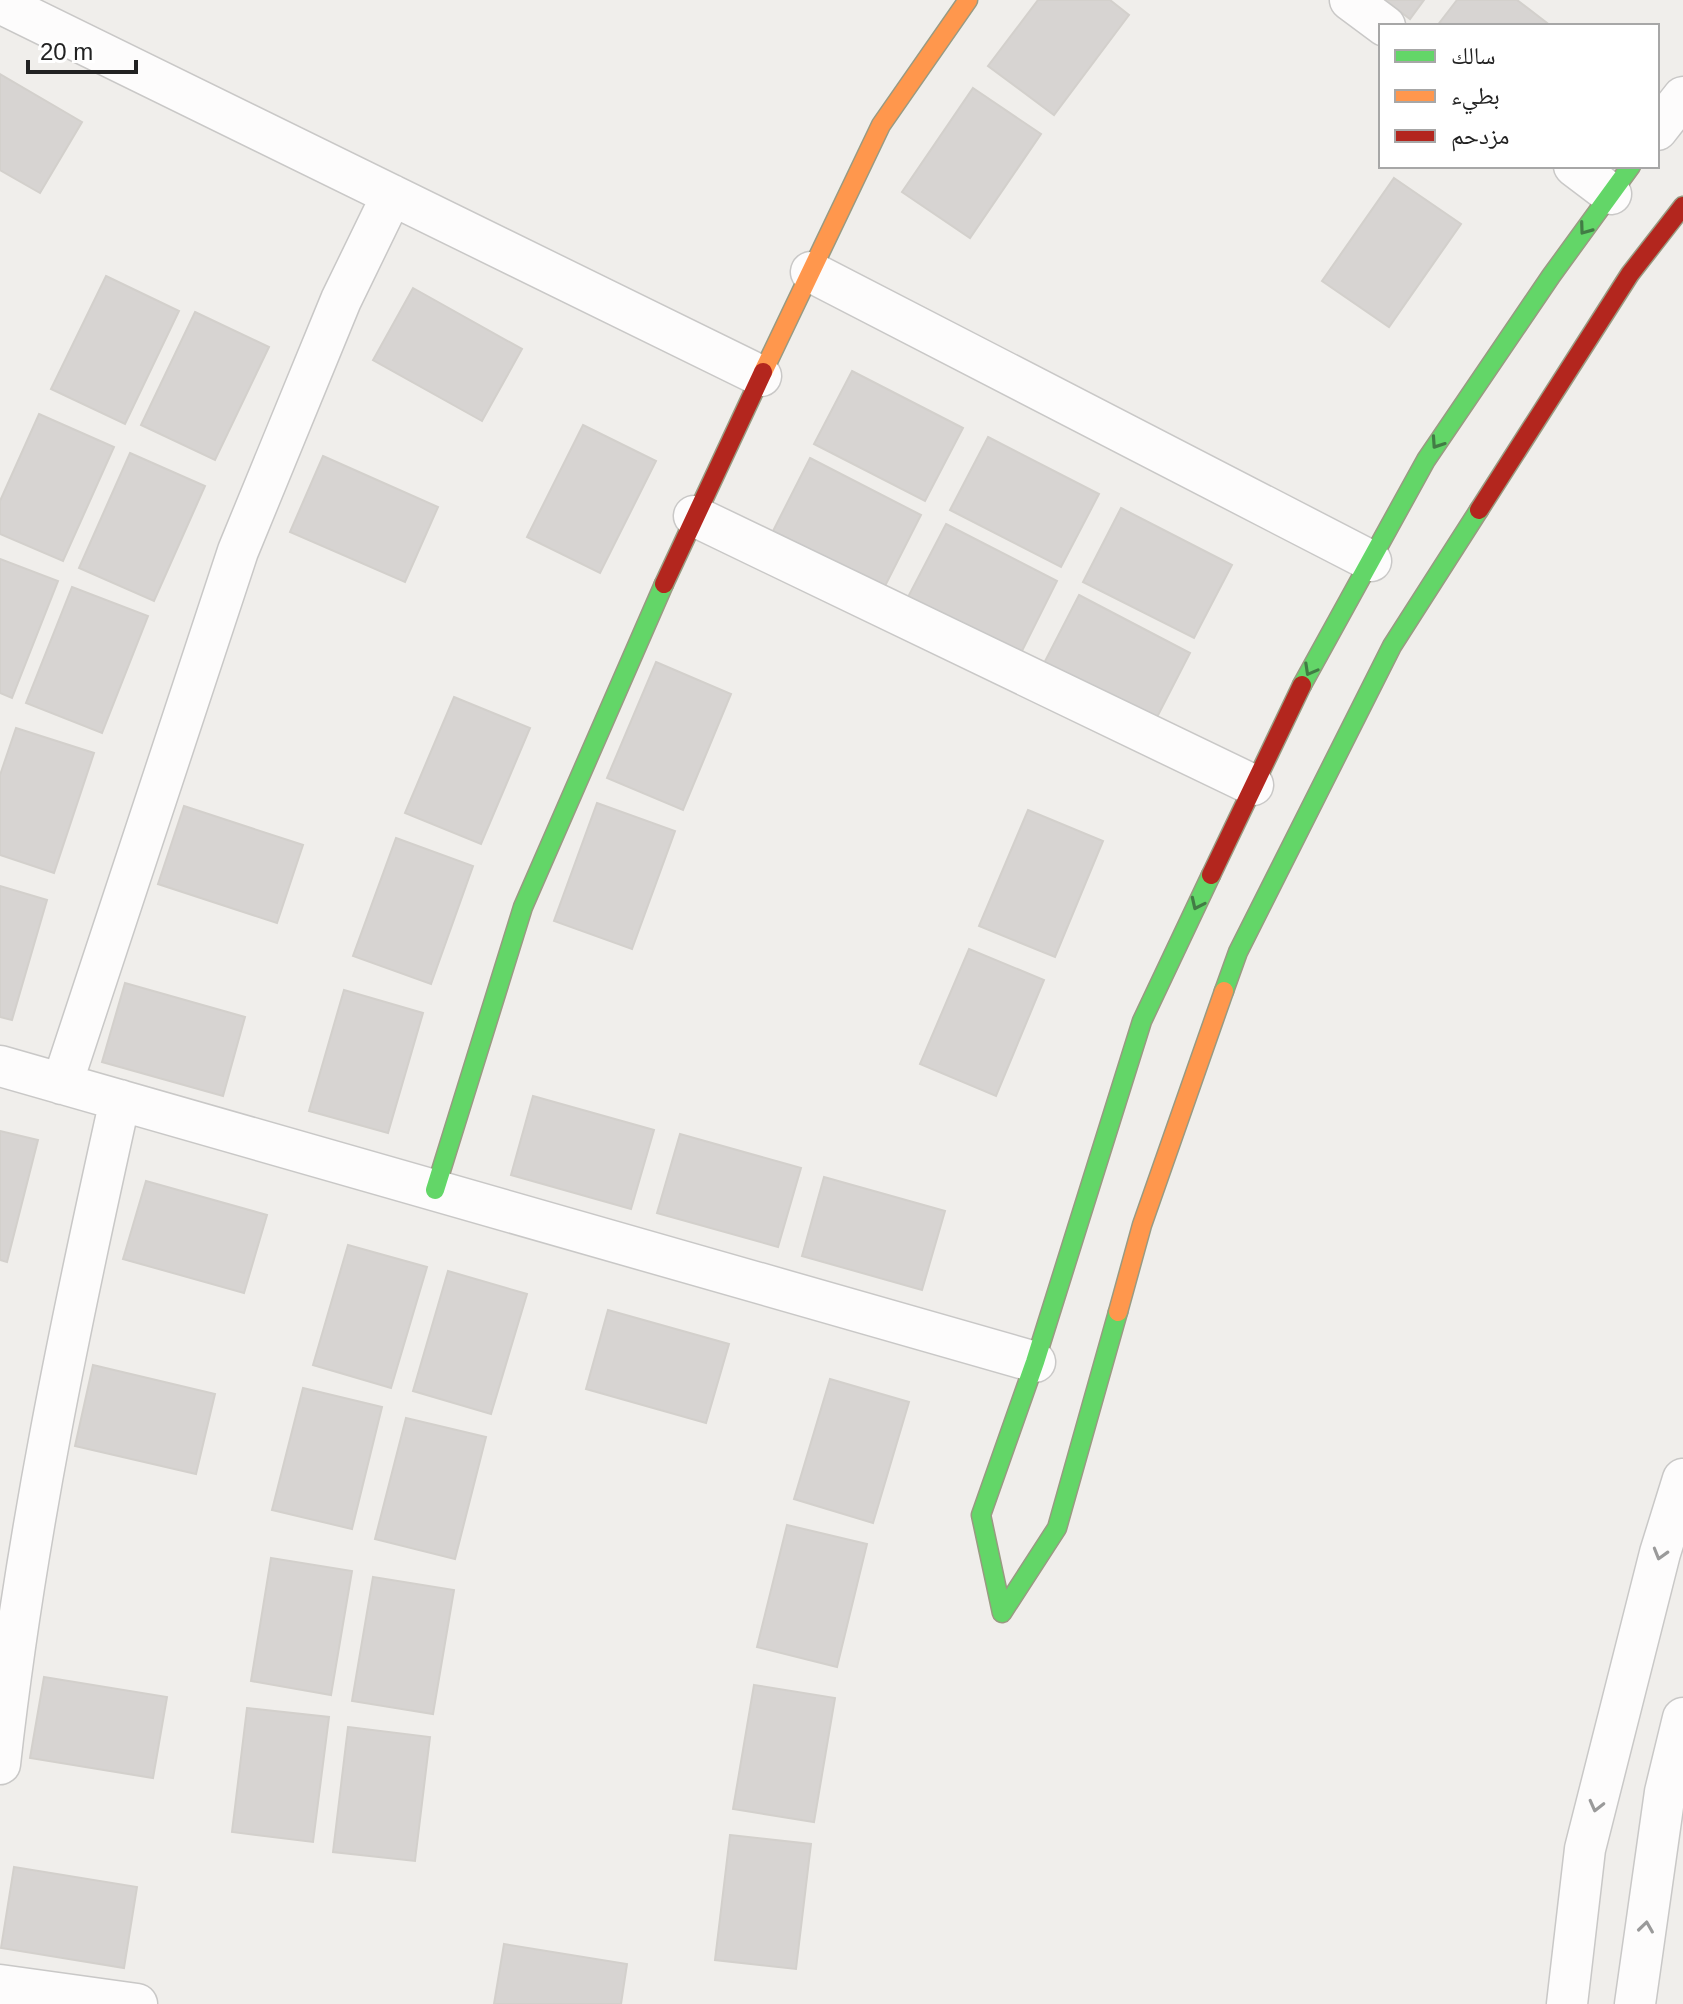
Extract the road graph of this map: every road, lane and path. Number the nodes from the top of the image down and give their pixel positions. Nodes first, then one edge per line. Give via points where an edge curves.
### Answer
1 (968, 0) edge
2 (1350, 0) edge
3 (0, 3) edge
4 (1382, 24) edge
5 (1683, 97) edge
6 (1659, 127) edge
7 (1581, 168) edge
8 (1621, 180) edge
9 (392, 195) junction
10 (1683, 206) edge
11 (811, 272) junction
12 (761, 376) junction
13 (694, 516) junction
14 (1371, 561) junction
15 (1253, 785) junction
16 (0, 1066) edge
17 (62, 1084) junction
18 (120, 1100) junction
19 (435, 1190) junction
20 (1035, 1362) junction
21 (1683, 1479) edge
22 (1683, 1718) edge
23 (0, 1764) edge
24 (0, 1985) edge
25 (137, 2004) edge
26 (1567, 2004) edge
27 (1635, 2004) edge

1 - 11 street via 881,125
2 - 4 street
3 - 9 street
5 - 6 street
7 - 8 street
8 -> 14 street via 1426,460
9 - 12 street
9 - 17 street via 341,300 238,551
10 - 20 street via 1630,274 1392,646 1238,952 1142,1225 1057,1528 1002,1613 981,1515
11 - 12 street
11 - 14 street
12 - 13 street
13 - 15 street
13 - 19 street via 523,907
14 -> 15 street
15 -> 20 street via 1142,1021
16 - 17 street
17 - 18 street
18 - 19 street
18 - 23 street via 71,1318 13,1644
19 - 20 street
21 -> 26 street via 1585,1849
27 -> 22 street via 1665,1792
24 - 25 street

